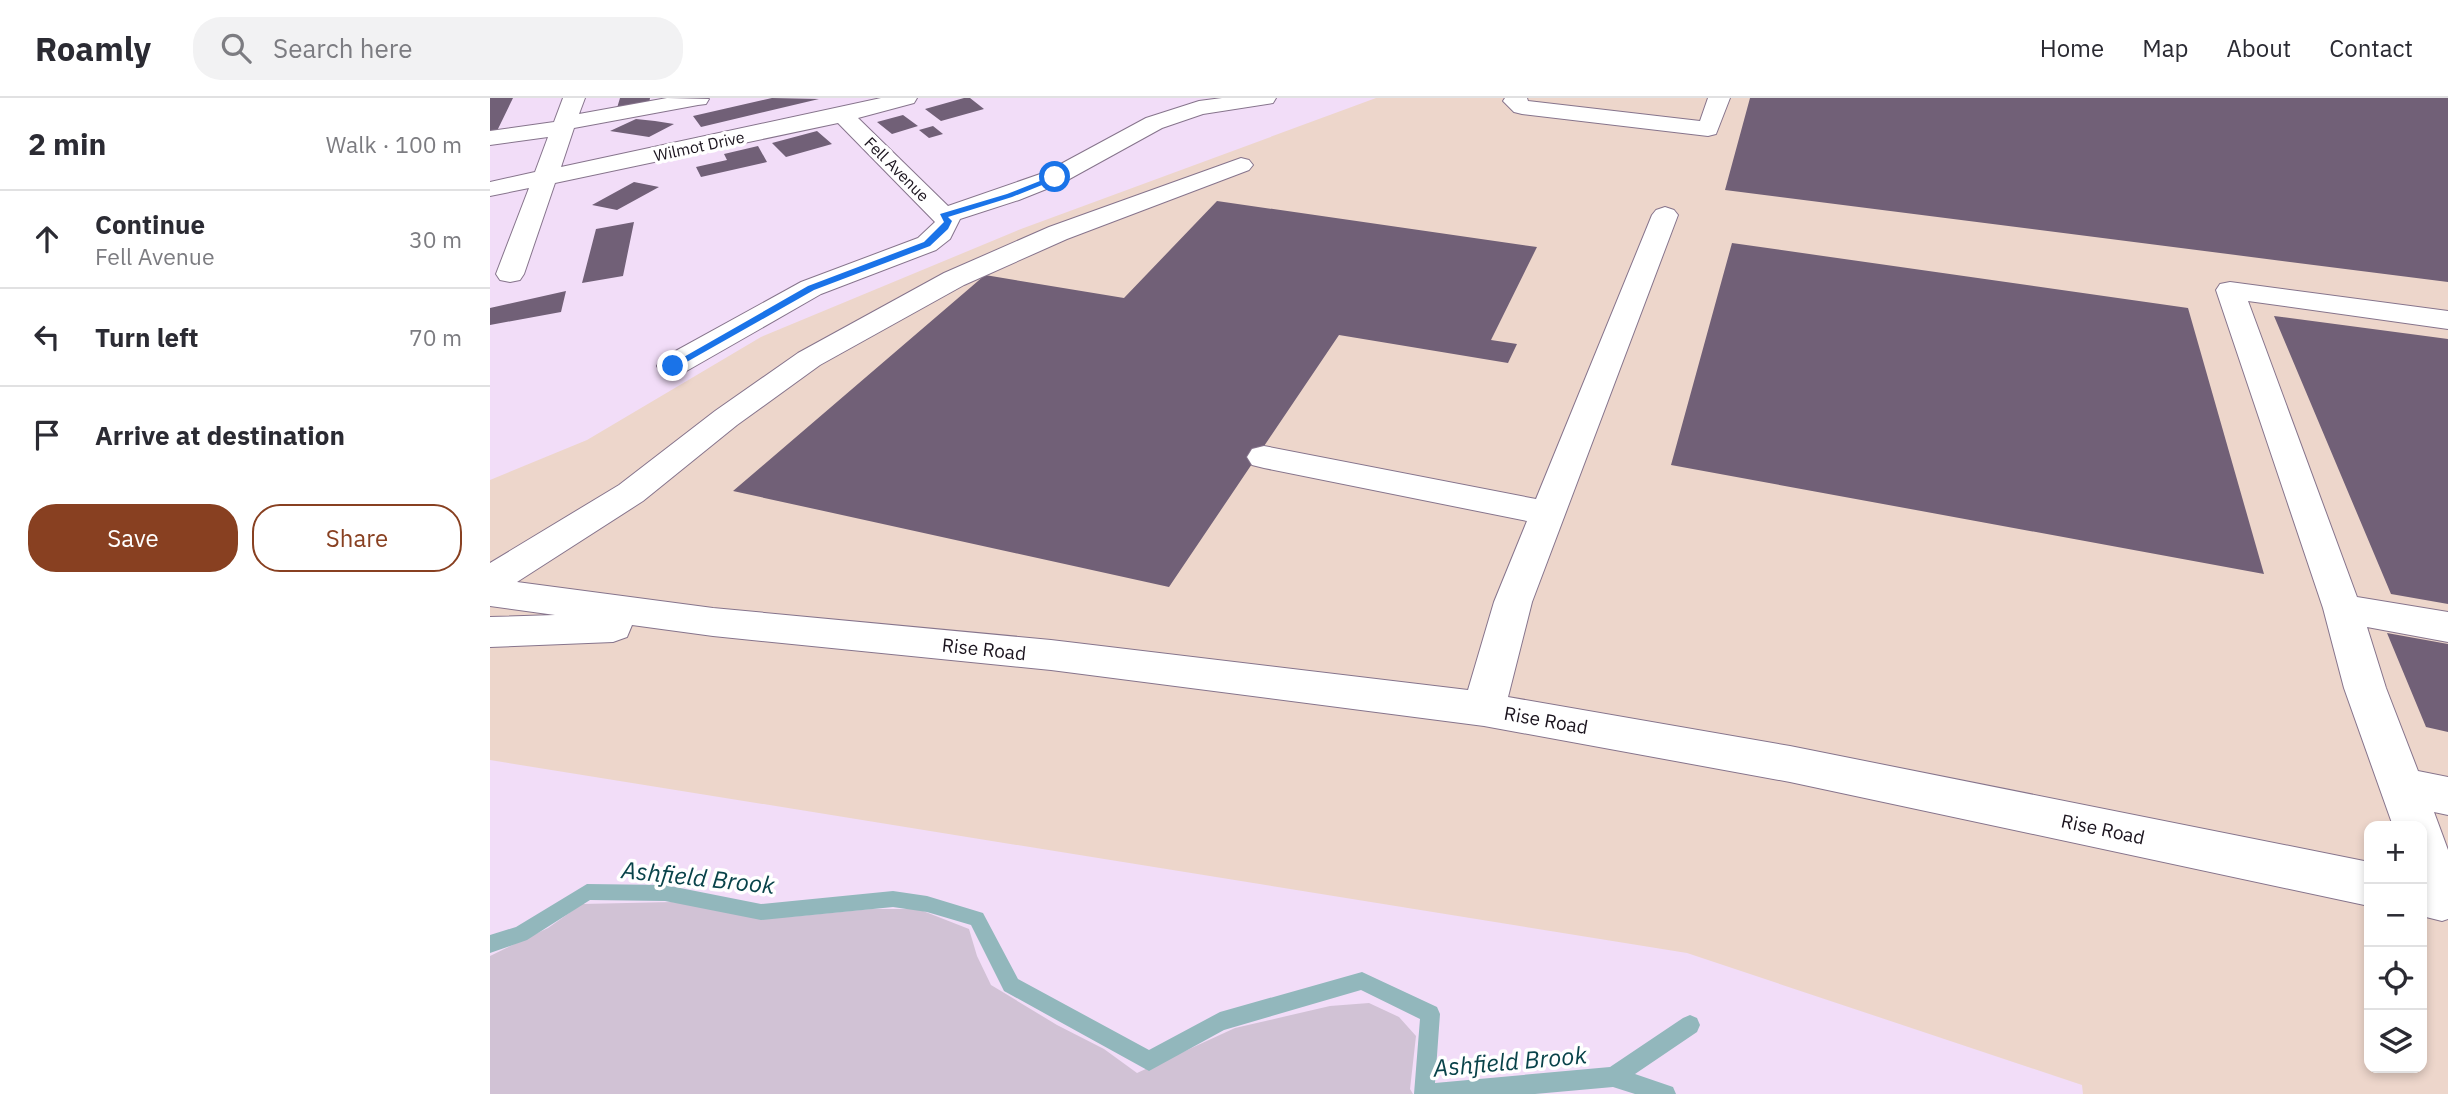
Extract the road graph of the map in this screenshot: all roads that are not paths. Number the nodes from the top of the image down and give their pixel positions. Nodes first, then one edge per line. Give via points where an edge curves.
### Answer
1 (574, 98) edge
2 (906, 98) edge
3 (1265, 98) edge
4 (1516, 98) edge
5 (1719, 98) edge
6 (698, 99) edge
7 (843, 115) junction
8 (565, 125) junction
9 (490, 138) edge
10 (1241, 165) dead end
11 (544, 178) junction
12 (490, 189) edge
13 (1665, 215) dead end
14 (943, 216) junction
15 (510, 274) dead end
16 (2448, 320) edge
17 (673, 366) dead end
18 (1264, 457) dead end
19 (1548, 513) junction
20 (490, 581) edge
21 (490, 592) edge
22 (2342, 608) junction
23 (713, 622) junction
24 (2448, 627) edge
25 (490, 632) edge
26 (1484, 709) junction
27 (2448, 796) edge
28 (2408, 806) edge
29 (2427, 862) edge
30 (2364, 883) edge
31 (2437, 899) edge

1 - 8 street
2 - 7 street, Wilmot Drive
3 - 14 street, Fell Avenue via 1199,108 1154,123 1055,177
4 - 5 street via 1522,107 1708,129
6 - 8 street
7 - 11 street, Wilmot Drive
7 - 14 street, Fell Avenue
8 - 9 street
8 - 11 street
10 - 20 street via 1058,233 965,274 809,359 631,493
11 - 12 street, Wilmot Drive
11 - 15 street
13 - 19 street
14 - 17 street via 948,221 945,228 927,244 811,288
16 - 22 street via 2230,290
18 - 19 street
19 - 26 street via 1513,602
21 - 23 street, Rise Road
22 - 24 street
22 - 28 street
23 - 25 street, Rise Road
23 - 26 street, Rise Road via 1051,655
26 - 30 street, Rise Road via 1790,764
27 - 28 street
29 - 31 street

